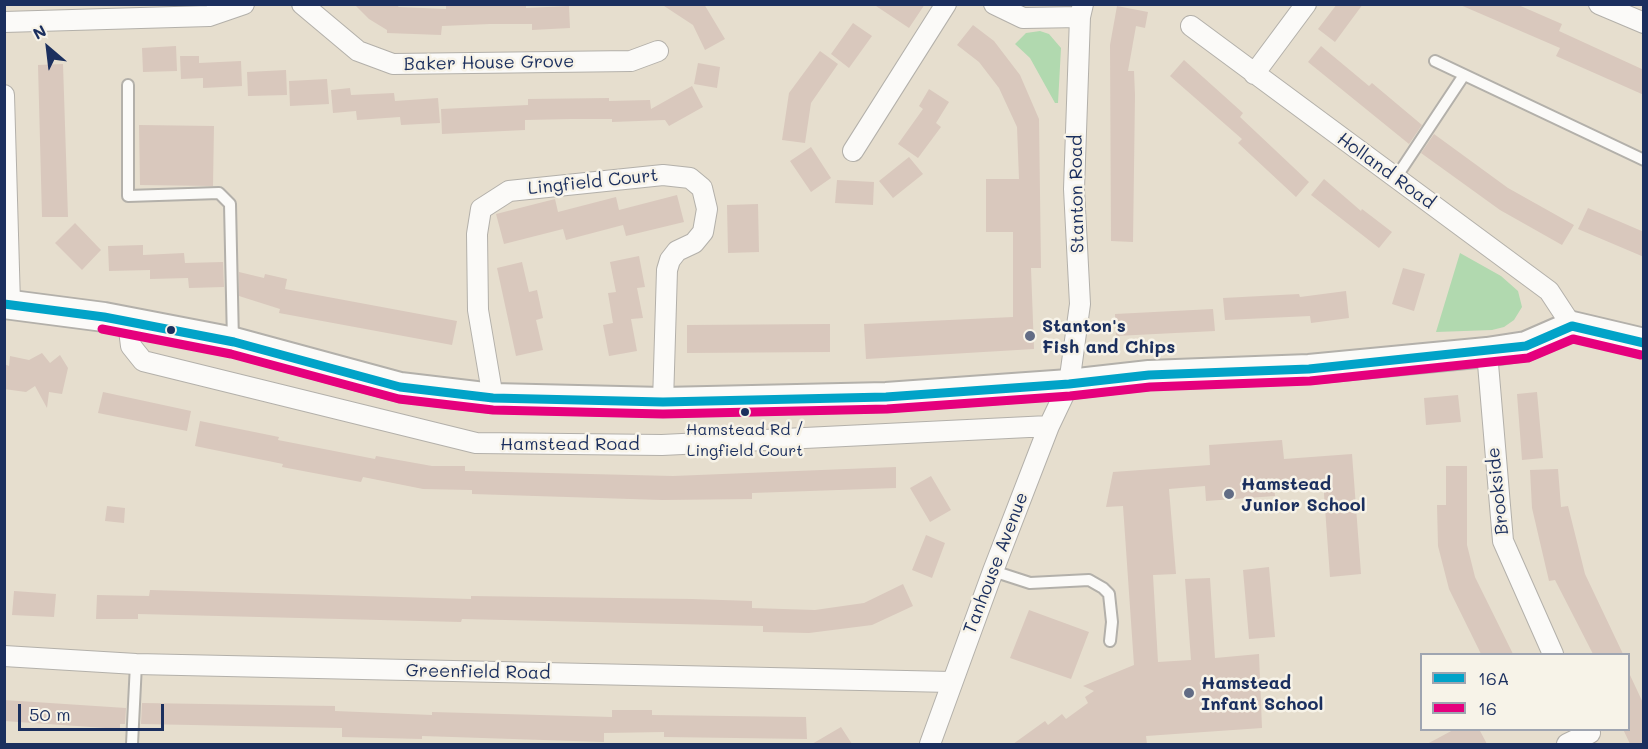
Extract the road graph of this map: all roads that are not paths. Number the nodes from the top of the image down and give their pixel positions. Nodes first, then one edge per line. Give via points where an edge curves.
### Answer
1 (244, 4) edge
2 (302, 4) edge
3 (946, 4) edge
4 (994, 4) edge
5 (1306, 4) edge
6 (1599, 4) edge
7 (1081, 11) edge
8 (4, 22) edge
9 (1644, 23) edge
10 (1191, 26) dead end
11 (658, 51) dead end
12 (1435, 61) dead end
13 (1254, 74) junction
14 (1464, 75) junction
15 (128, 86) dead end
16 (4, 95) edge
17 (853, 151) dead end
18 (1644, 160) edge
19 (1399, 173) dead end
20 (7, 304) edge
21 (128, 322) junction
22 (1572, 326) junction
23 (234, 342) junction
24 (1644, 343) edge
25 (1487, 352) junction
26 (1069, 384) junction
27 (493, 398) junction
28 (663, 402) junction
29 (1049, 426) junction
30 (993, 571) junction
31 (1110, 641) dead end
32 (1553, 653) edge
33 (4, 656) edge
34 (136, 664) junction
35 (951, 682) junction
36 (1591, 736) edge
37 (132, 744) edge
38 (930, 744) edge
39 (1567, 744) edge

1 - 8 street via 209,16
2 - 11 street, Baker House Grove via 358,51 393,64 631,62
3 - 17 street via 858,125
4 - 7 street via 1023,18
5 - 13 street
6 - 9 street
7 - 26 street, Stanton Road via 1074,189 1080,304
10 - 13 street, Holland Road
12 - 14 lane
13 - 22 street, Holland Road via 1549,291
14 - 18 lane
14 - 19 lane
15 - 23 lane via 128,196 219,193 230,204
16 - 20 street
20 - 21 main road
21 - 23 main road
21 - 29 street, Hamstead Road via 132,346 143,361 476,443 662,444
22 - 24 main road
22 - 25 main road via 1526,346
23 - 27 main road via 400,387
25 - 26 main road via 1309,369 1149,375
25 - 32 street, Brookside via 1503,541
26 - 28 main road via 886,398
26 - 29 street, Tanhouse Avenue
27 - 28 main road
27 - 28 street, Lingfield Court via 478,310 477,234 481,209 509,191 663,175 690,178 702,188 707,209 703,232 694,243 677,251 667,270
29 - 30 street, Tanhouse Avenue
30 - 31 lane via 1030,583 1089,580 1103,588 1109,594
30 - 35 street, Tanhouse Avenue
33 - 34 street, Greenfield Road
34 - 35 street, Greenfield Road
34 - 37 lane
35 - 38 street, Tanhouse Avenue
36 - 39 street

